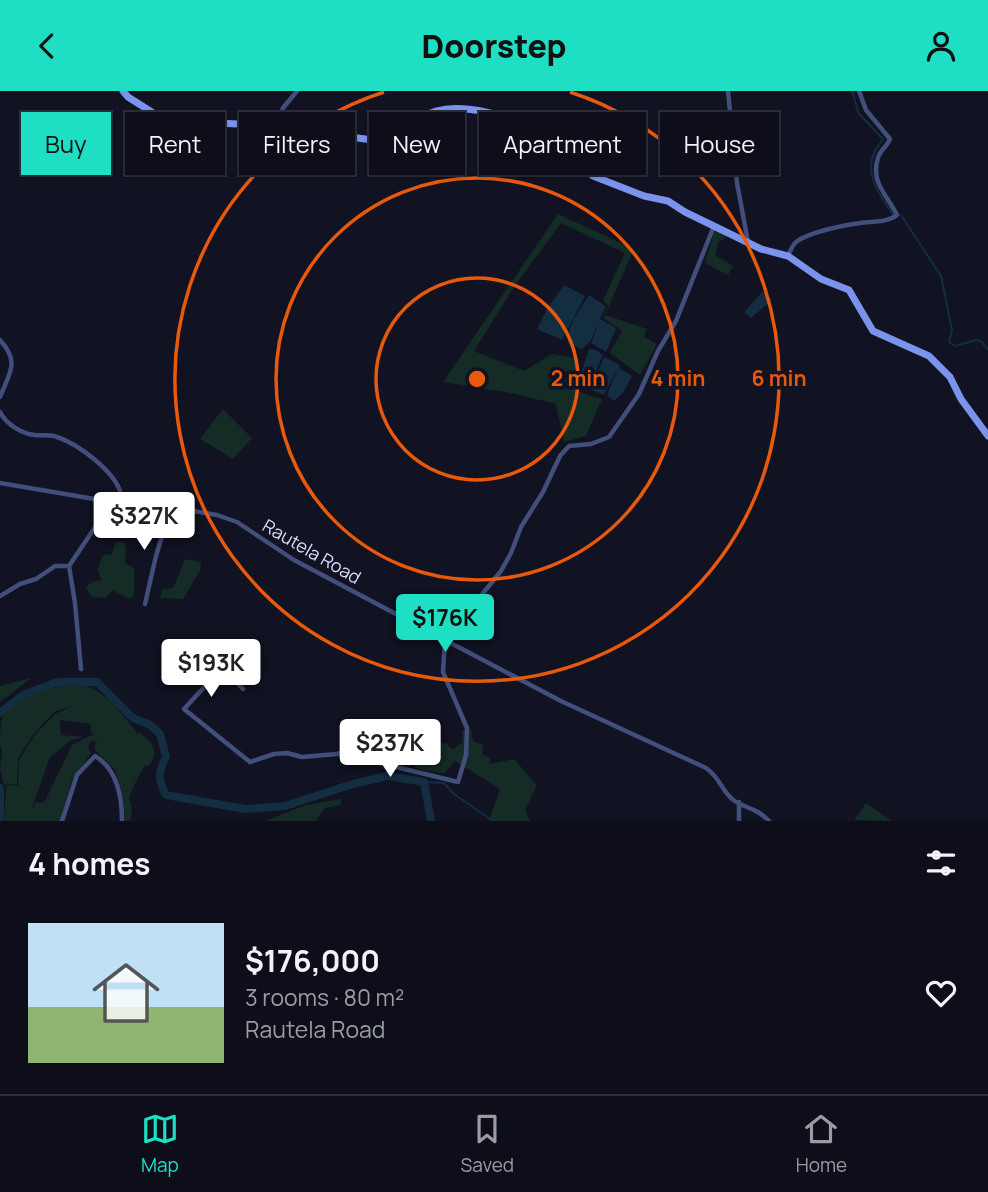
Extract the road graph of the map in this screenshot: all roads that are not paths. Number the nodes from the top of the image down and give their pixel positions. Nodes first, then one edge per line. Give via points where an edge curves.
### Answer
1 (123, 91) edge
2 (297, 91) edge
3 (728, 91) edge
4 (859, 91) edge
5 (281, 112) edge
6 (239, 124) edge
7 (355, 138) edge
8 (714, 225) junction
9 (748, 243) junction
10 (788, 257) junction
11 (0, 340) edge
12 (0, 397) edge
13 (0, 412) edge
14 (988, 436) edge
15 (0, 483) edge
16 (121, 494) junction
17 (111, 502) junction
18 (172, 507) junction
19 (69, 566) junction
20 (0, 596) edge
21 (145, 604) dead end
22 (445, 640) junction
23 (82, 669) dead end
24 (243, 689) dead end
25 (739, 802) junction
26 (62, 821) edge
27 (122, 821) edge
28 (739, 821) edge
29 (769, 821) edge

1 - 6 street via 158,116
2 - 5 street
3 - 9 street
4 - 10 street via 866,110 890,139 879,154 876,182 897,215 799,240
7 - 8 street via 382,139 436,111 479,109 535,129 593,176 668,201
8 - 9 street
8 - 22 street via 676,321 639,394 610,437 569,446 559,456 500,571
9 - 10 street
10 - 14 street via 821,279 849,290 873,331 929,356 950,377
11 - 12 street via 13,360
13 - 16 street via 23,432 55,436 93,458 112,476
15 - 17 street
16 - 17 street
16 - 18 street, Rautela Road
17 - 19 street
18 - 21 street
18 - 22 street, Rautela Road via 237,522 294,560
19 - 20 street via 55,566
19 - 23 street
22 - 24 street via 443,672 467,728 458,782 346,751 302,757 274,754 250,762 184,709 208,683 235,681
22 - 25 street, Rautela Road via 561,701 706,768
25 - 28 street
25 - 29 street, Rautela Road
26 - 27 street via 77,775 95,756 114,776

